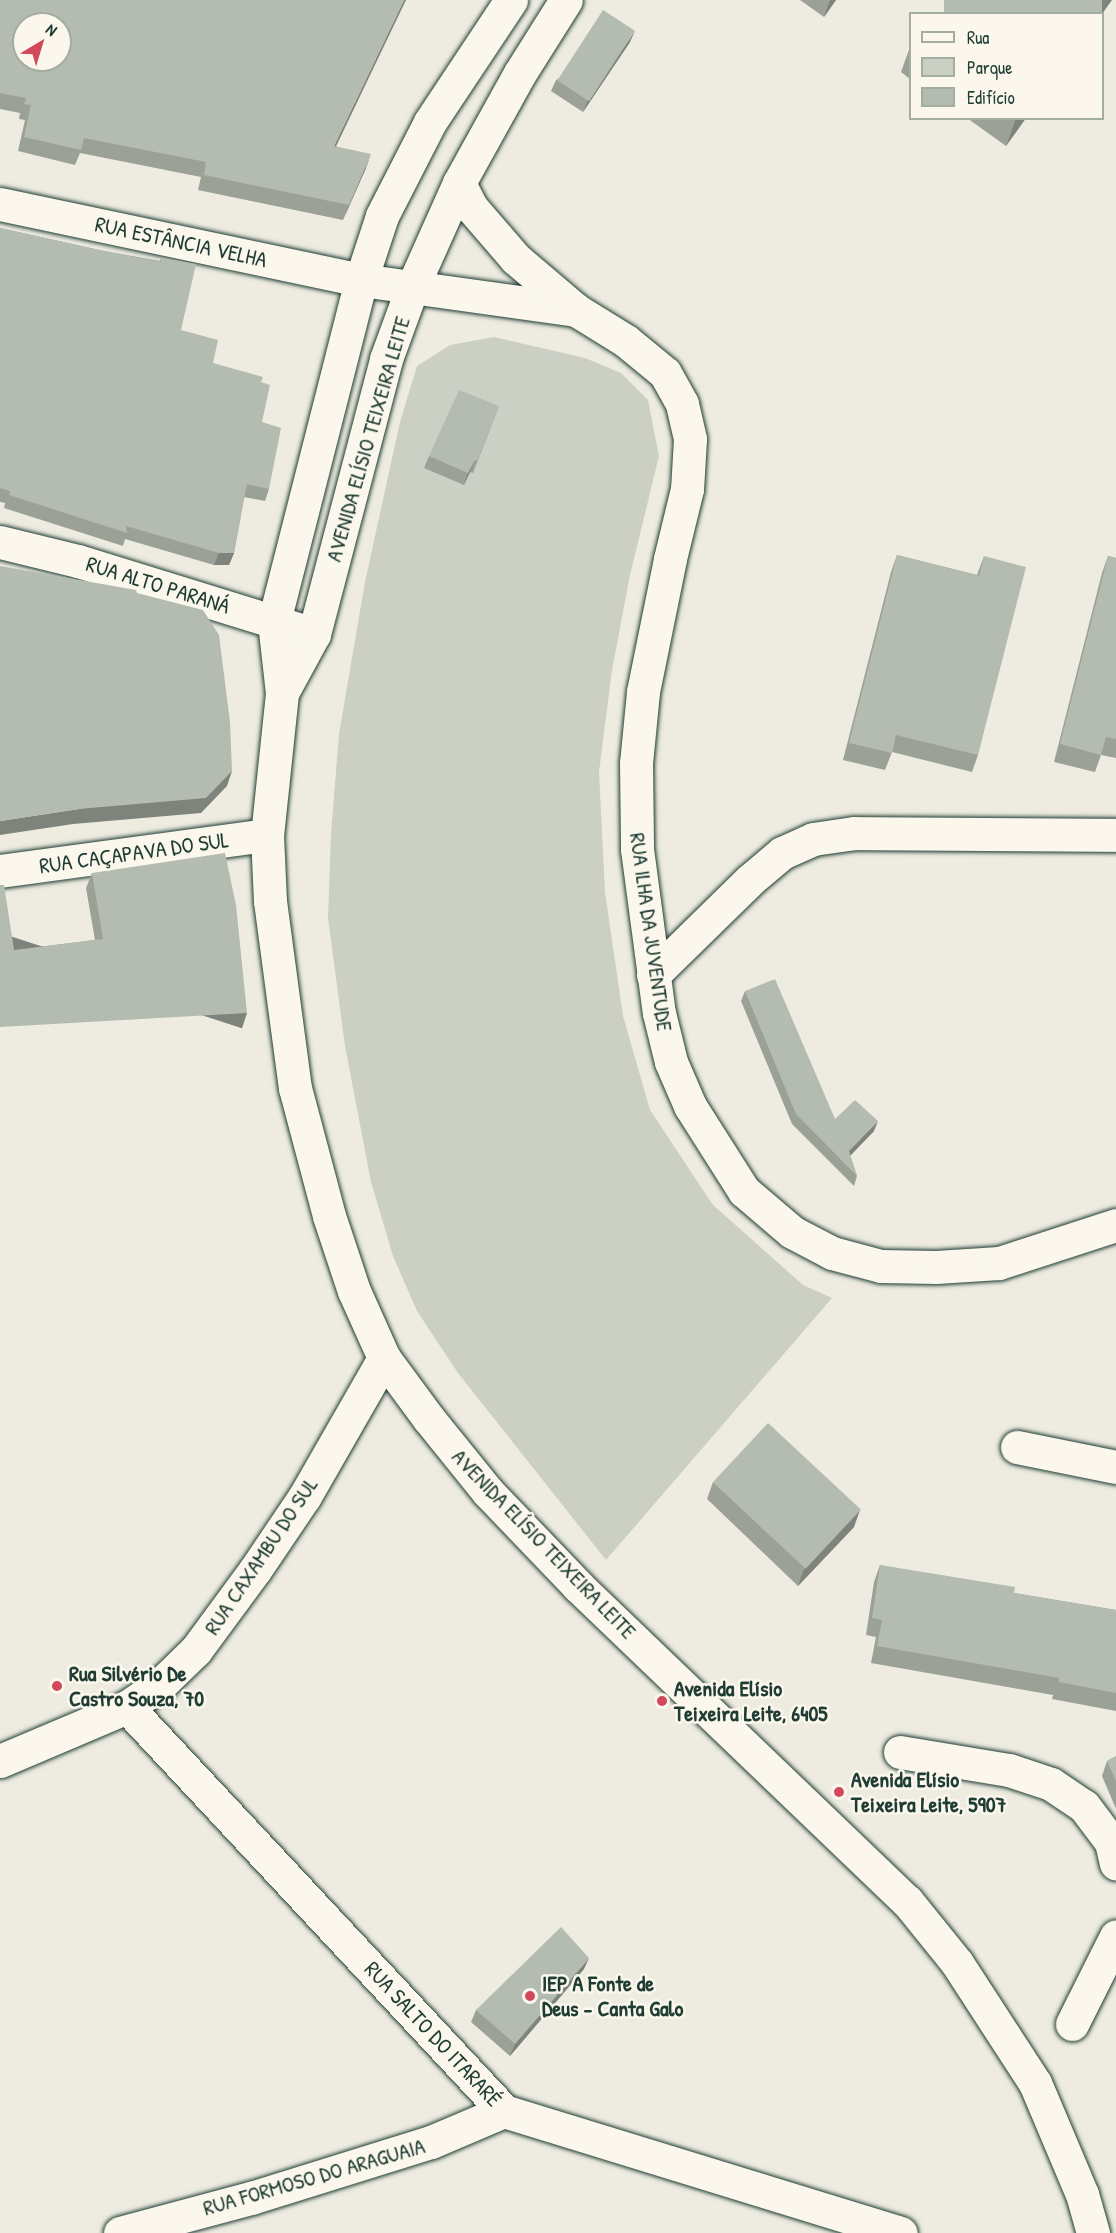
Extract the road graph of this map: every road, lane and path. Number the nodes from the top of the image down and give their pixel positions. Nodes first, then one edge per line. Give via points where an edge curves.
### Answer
1 (512, 0) edge
2 (566, 0) edge
3 (459, 183) junction
4 (0, 204) edge
5 (361, 280) junction
6 (412, 288) junction
7 (576, 310) junction
8 (0, 542) edge
9 (274, 622) junction
10 (314, 634) junction
11 (282, 693) junction
12 (267, 835) junction
13 (1116, 835) edge
14 (0, 871) edge
15 (653, 975) junction
16 (1116, 1225) edge
17 (384, 1358) junction
18 (1017, 1447) dead end
19 (1116, 1467) edge
20 (127, 1707) junction
21 (900, 1752) dead end
22 (0, 1761) edge
23 (1116, 1863) edge
24 (1116, 1936) edge
25 (1072, 2024) dead end
26 (504, 2111) junction
27 (120, 2233) edge
28 (901, 2233) edge
29 (1093, 2233) edge

1 - 5 street, AVENIDA ELÍSIO TEIXEIRA LEITE via 409,160 382,216
2 - 3 street, AVENIDA ELÍSIO TEIXEIRA LEITE
3 - 6 street, AVENIDA ELÍSIO TEIXEIRA LEITE
3 - 7 street via 471,208 516,260
4 - 5 street, RUA ESTÂNCIA VELHA
5 - 6 street, RUA ILHA DA JUVENTUDE
5 - 9 street, AVENIDA ELÍSIO TEIXEIRA LEITE
6 - 7 street, RUA ILHA DA JUVENTUDE
6 - 10 street, AVENIDA ELÍSIO TEIXEIRA LEITE via 386,359
7 - 15 street, RUA ILHA DA JUVENTUDE via 626,341 665,373 682,404 690,439 687,489 643,693 636,763 637,849
8 - 9 street, RUA ALTO PARANÁ via 78,561
9 - 10 street, RUA ALTO PARANÁ
9 - 11 street, AVENIDA ELÍSIO TEIXEIRA LEITE
10 - 11 street, AVENIDA ELÍSIO TEIXEIRA LEITE
11 - 12 street, AVENIDA ELÍSIO TEIXEIRA LEITE
12 - 14 street, RUA CAÇAPAVA DO SUL
12 - 17 street, AVENIDA ELÍSIO TEIXEIRA LEITE via 270,902 295,1088 350,1281
13 - 15 street via 854,833 813,839 782,853 750,880
15 - 16 street, RUA ILHA DA JUVENTUDE via 671,1062 690,1106 744,1191 792,1232 832,1253 881,1266 936,1267 999,1263
17 - 20 street, RUA CAXAMBU DO SUL via 304,1496 223,1616 161,1684
17 - 29 street, AVENIDA ELÍSIO TEIXEIRA LEITE via 488,1492 570,1578 914,1910 957,1963 1035,2083 1082,2194
18 - 19 street
20 - 22 street, RUA CAXAMBU DO SUL
20 - 26 street, RUA SALTO DO ITARARÉ
21 - 23 street via 1009,1770 1051,1784 1084,1806 1111,1842
24 - 25 street
26 - 27 street, RUA FORMOSO DO ARAGUAIA via 431,2142 252,2198
26 - 28 street, RUA SALTO DO ITARARÉ

